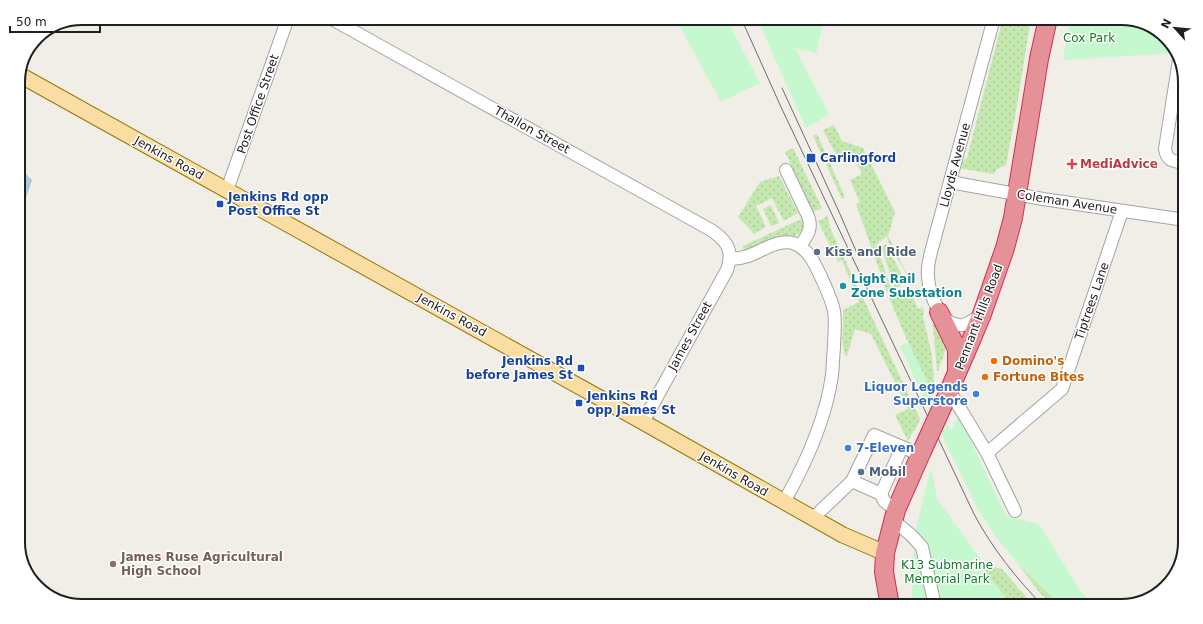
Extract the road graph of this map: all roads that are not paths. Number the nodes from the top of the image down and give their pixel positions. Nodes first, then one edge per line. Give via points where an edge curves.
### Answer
1 (286, 25) edge
2 (343, 25) edge
3 (992, 25) edge
4 (1046, 25) edge
5 (1177, 72) edge
6 (25, 78) edge
7 (1178, 162) edge
8 (786, 170) dead end
9 (950, 182) junction
10 (227, 190) junction
11 (1018, 195) junction
12 (1122, 211) junction
13 (1178, 219) edge
14 (800, 246) junction
15 (729, 254) junction
16 (939, 312) junction
17 (982, 314) junction
18 (957, 372) junction
19 (946, 398) junction
20 (643, 422) junction
21 (902, 447) junction
22 (921, 453) junction
23 (987, 453) junction
24 (852, 481) junction
25 (881, 494) junction
26 (784, 502) junction
27 (1015, 511) dead end
28 (894, 515) junction
29 (813, 518) junction
30 (885, 553) junction
31 (889, 599) edge
32 (933, 599) edge

1 - 10 street, Post Office Street
2 - 15 street, Thallon Street via 711,230 722,238
3 - 9 street, Lloyds Avenue
4 - 11 highway, Pennant Hills Road
5 - 7 street via 1165,149 1167,157
6 - 10 main road, Jenkins Road
8 - 14 street via 810,224 809,232
9 - 11 street, Coleman Avenue
9 - 16 street, Lloyds Avenue via 928,269 928,283
10 - 20 main road, Jenkins Road
11 - 12 street, Coleman Avenue
11 - 17 highway, Pennant Hills Road via 1005,248
12 - 13 street, Coleman Avenue
12 - 23 street, Tiptrees Lane via 1062,389
14 - 15 street via 780,243 742,258
14 - 26 street via 812,260 834,312 832,375 812,446
15 - 20 street, James Street via 723,276
16 - 17 street via 950,322 958,325 968,323
16 - 18 highway via 957,349
17 - 18 highway, Pennant Hills Road
18 - 19 highway, Pennant Hills Road
19 - 22 highway, Pennant Hills Road, bridge
19 - 23 street
20 - 26 main road, Jenkins Road
21 - 22 street
21 - 24 street via 874,435
21 - 25 street
22 - 28 highway, Pennant Hills Road
23 - 27 street
24 - 25 street
24 - 29 street
25 - 28 street
26 - 29 main road, Jenkins Road
28 - 30 highway, Pennant Hills Road
28 - 32 street via 922,548
29 - 30 main road, Jenkins Road
30 - 31 highway, Pennant Hills Road via 884,572

